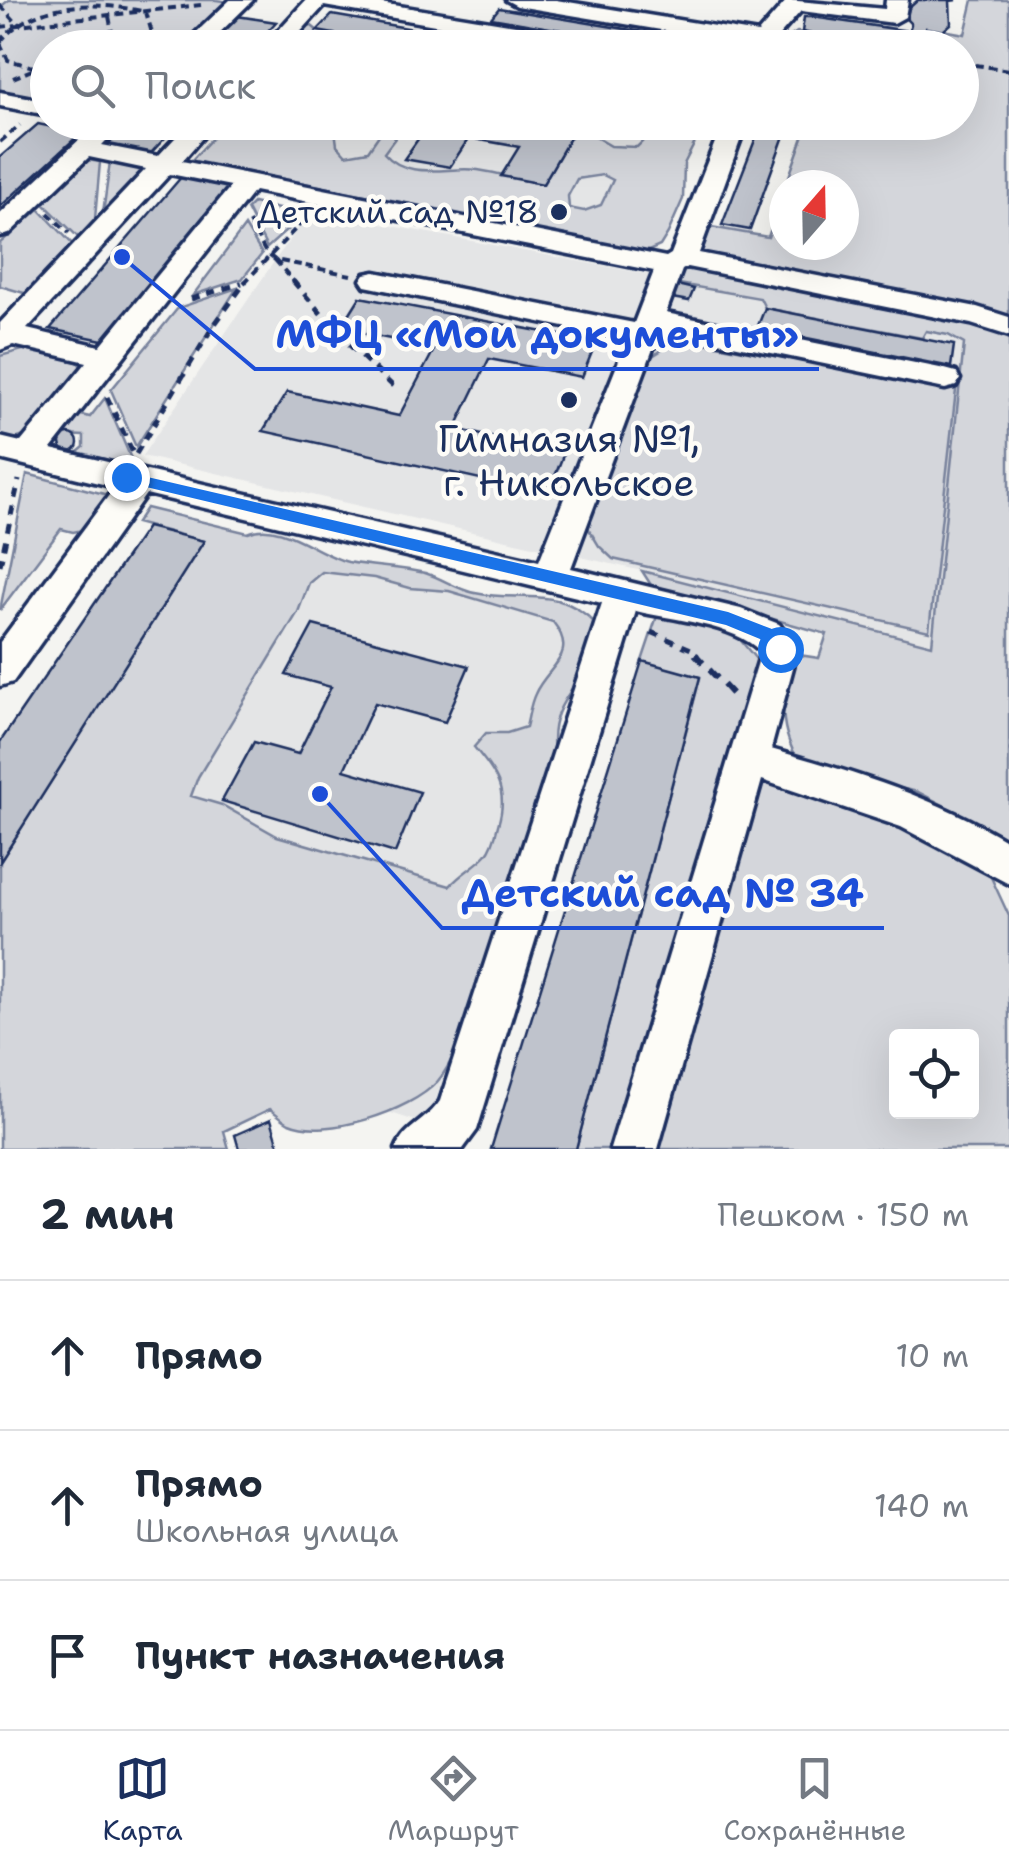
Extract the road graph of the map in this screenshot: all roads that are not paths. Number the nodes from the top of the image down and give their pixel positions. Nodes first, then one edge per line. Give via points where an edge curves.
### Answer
1 (242, 0) edge
2 (321, 0) edge
3 (492, 0) edge
4 (516, 0) edge
5 (898, 0) edge
6 (798, 2) edge
7 (475, 24) junction
8 (210, 30) edge
9 (292, 30) edge
10 (510, 30) edge
11 (701, 30) edge
12 (772, 30) edge
13 (0, 99) edge
14 (30, 105) edge
15 (93, 140) edge
16 (187, 140) edge
17 (727, 140) edge
18 (84, 149) junction
19 (164, 165) junction
20 (242, 190) junction
21 (0, 228) edge
22 (676, 262) junction
23 (375, 280) road end
24 (7, 326) edge
25 (646, 327) junction
26 (1009, 327) edge
27 (101, 364) junction
28 (944, 379) dead end
29 (14, 452) edge
30 (136, 466) junction
31 (550, 577) junction
32 (619, 605) junction
33 (0, 670) edge
34 (752, 741) junction
35 (1009, 865) edge
36 (420, 1149) edge
37 (634, 1149) edge

1 - 8 street
2 - 7 street
2 - 9 street
3 - 7 street
4 - 11 street
5 - 6 street via 894,17
6 - 12 street
7 - 10 street
13 - 14 street
15 - 18 street
16 - 19 street
17 - 22 street
18 - 19 street
18 - 21 street
19 - 20 street
19 - 24 street
20 - 22 street
20 - 27 street
22 - 25 street
22 - 26 street
23 - 25 street
24 - 27 street
25 - 28 street
25 - 31 street
27 - 29 street
29 - 30 street
30 - 31 street
30 - 33 street
31 - 32 street
32 - 34 street via 728,619 766,634 780,649
32 - 36 street via 460,1114
34 - 35 street via 980,844
34 - 37 street

